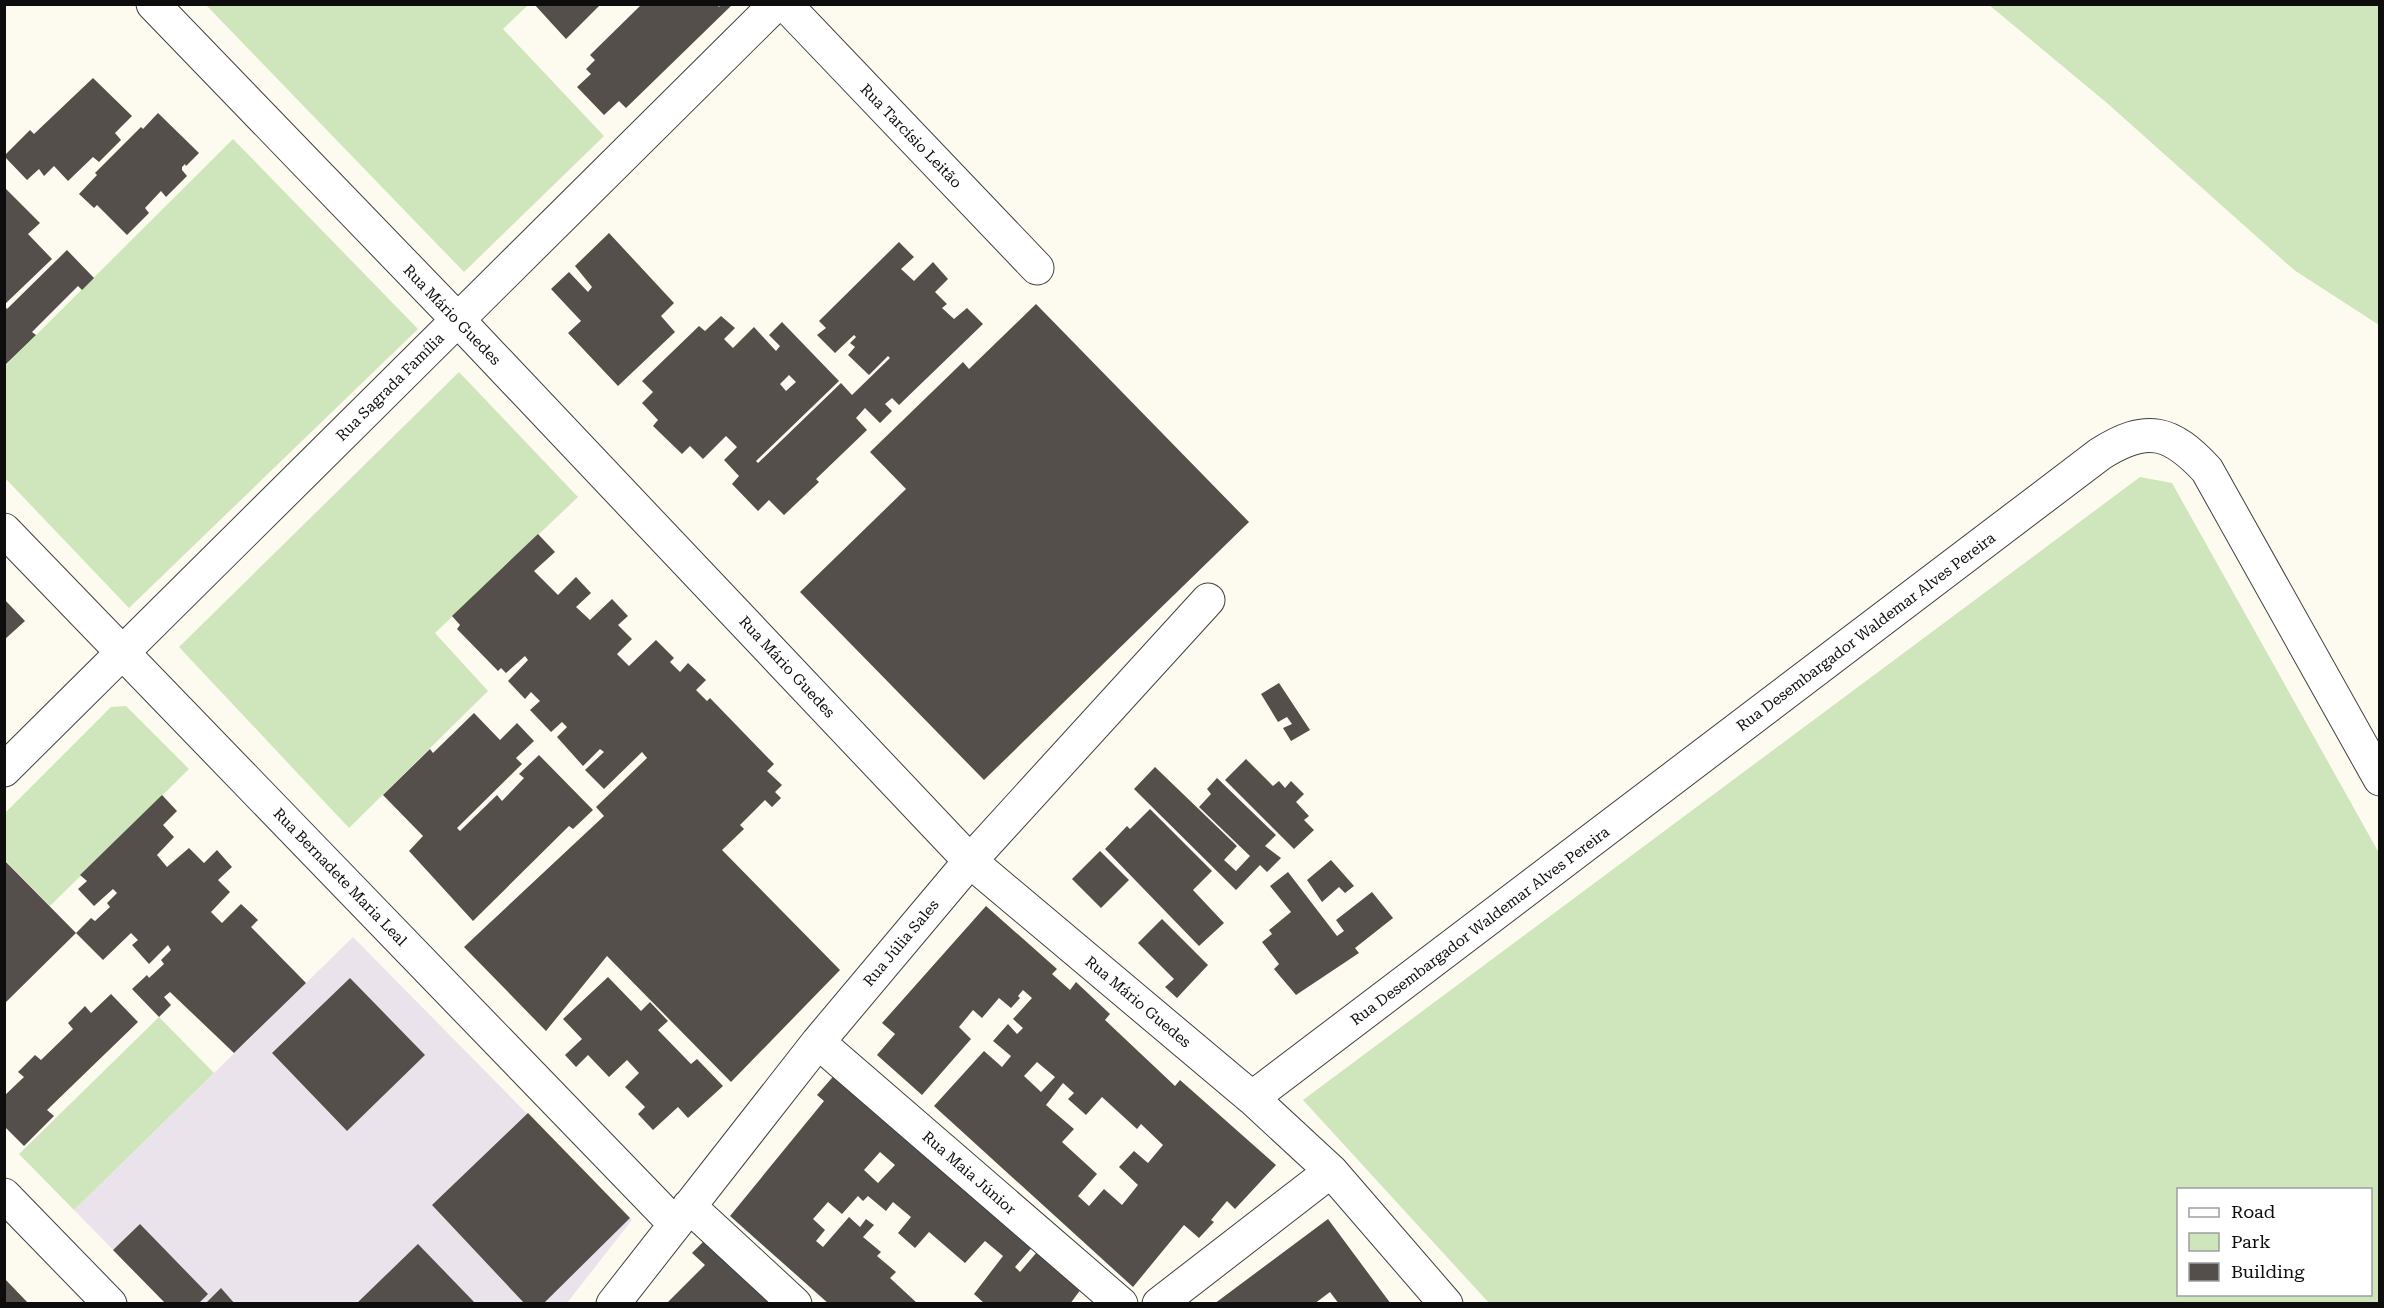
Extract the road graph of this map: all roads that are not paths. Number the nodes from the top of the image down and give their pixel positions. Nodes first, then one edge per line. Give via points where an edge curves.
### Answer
1 (153, 4) edge
2 (776, 4) edge
3 (785, 4) edge
4 (1037, 268) dead end
5 (458, 320) junction
6 (4, 530) edge
7 (1208, 600) dead end
8 (124, 652) junction
9 (4, 770) edge
10 (2379, 779) edge
11 (970, 861) junction
12 (818, 1042) junction
13 (1252, 1098) junction
14 (1331, 1171) junction
15 (4, 1195) edge
16 (682, 1215) junction
17 (110, 1304) edge
18 (613, 1304) edge
19 (795, 1304) edge
20 (1121, 1304) edge
21 (1159, 1304) edge
22 (1446, 1304) edge

1 - 5 street, Rua Mário Guedes
2 - 5 street, Rua Sagrada Família
3 - 4 street, Rua Tarcísio Leitão
5 - 8 street, Rua Sagrada Família
5 - 11 street, Rua Mário Guedes
6 - 8 street, Rua Bernadete Maria Leal
7 - 11 street, Rua Júlia Sales
8 - 9 street, Rua Sagrada Família
8 - 16 street, Rua Bernadete Maria Leal
10 - 13 street, Rua Desembargador Waldemar Alves Pereira via 2207,471 2188,450 2165,438 2143,435 2119,442 2100,454
11 - 12 street, Rua Júlia Sales
11 - 13 street, Rua Mário Guedes
12 - 16 street, Rua Júlia Sales
12 - 20 street, Rua Maia Júnior
13 - 14 street, Rua Mário Guedes
14 - 21 street
14 - 22 street, Rua Mário Guedes
15 - 17 street
16 - 18 street, Rua Júlia Sales
16 - 19 street, Rua Bernadete Maria Leal

